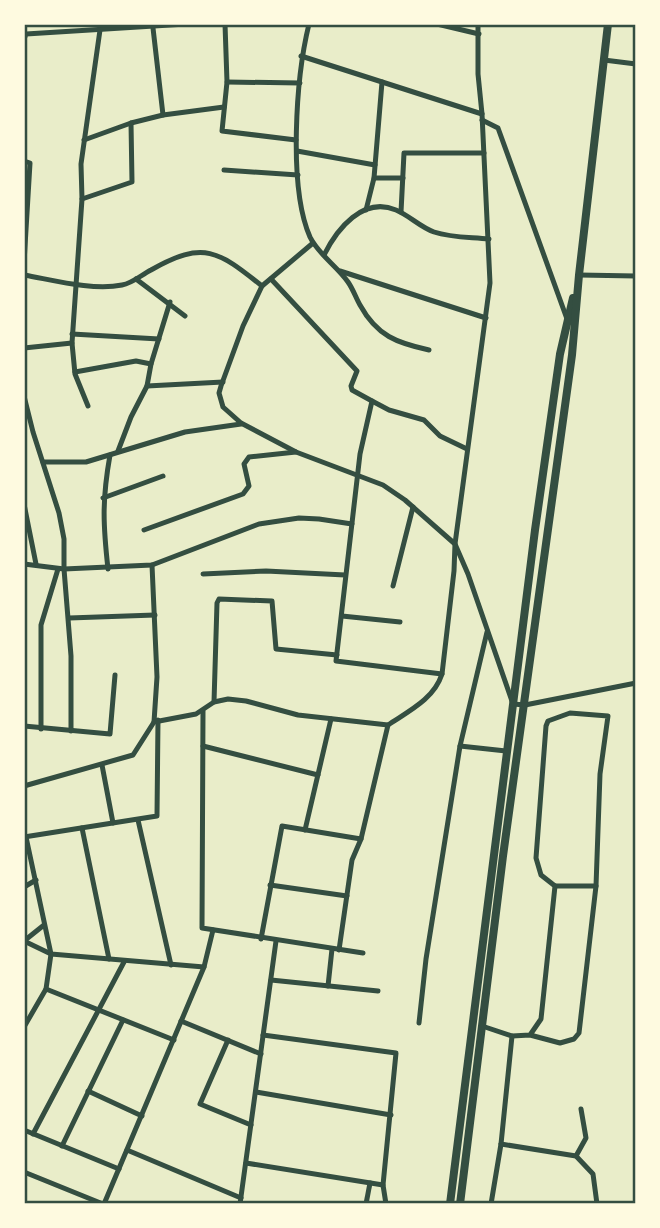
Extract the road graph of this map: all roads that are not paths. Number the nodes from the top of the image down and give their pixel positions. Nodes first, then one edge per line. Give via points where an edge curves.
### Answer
1 (134, 24) edge
2 (187, 24) edge
3 (225, 24) edge
4 (309, 24) edge
5 (436, 24) edge
6 (478, 24) edge
7 (608, 24) edge
8 (81, 27) edge
9 (111, 27) edge
10 (153, 28) junction
11 (125, 29) junction
12 (100, 30) junction
13 (479, 34) junction
14 (24, 39) edge
15 (301, 56) junction
16 (604, 60) junction
17 (635, 64) edge
18 (227, 82) junction
19 (382, 82) junction
20 (300, 83) junction
21 (224, 107) junction
22 (163, 115) junction
23 (482, 117) junction
24 (131, 123) junction
25 (296, 140) junction
26 (84, 141) junction
27 (297, 151) junction
28 (484, 153) junction
29 (24, 162) edge
30 (375, 165) junction
31 (224, 170) dead end
32 (298, 175) junction
33 (374, 178) junction
34 (403, 178) junction
35 (82, 200) junction
36 (366, 210) junction
37 (401, 212) junction
38 (489, 239) junction
39 (313, 243) junction
40 (324, 255) junction
41 (24, 263) edge
42 (340, 271) junction
43 (24, 275) edge
44 (579, 275) junction
45 (635, 276) edge
46 (136, 279) junction
47 (271, 279) junction
48 (76, 284) junction
49 (262, 286) junction
50 (170, 302) junction
51 (185, 316) dead end
52 (486, 318) junction
53 (567, 319) junction
54 (72, 334) junction
55 (159, 339) junction
56 (72, 343) junction
57 (24, 348) edge
58 (429, 350) dead end
59 (151, 364) junction
60 (75, 372) junction
61 (223, 382) junction
62 (147, 386) junction
63 (24, 396) edge
64 (372, 401) junction
65 (88, 406) dead end
66 (242, 424) junction
67 (24, 432) edge
68 (33, 432) junction
69 (467, 449) junction
70 (118, 451) junction
71 (296, 452) junction
72 (110, 456) junction
73 (43, 462) junction
74 (163, 475) dead end
75 (358, 476) junction
76 (103, 498) junction
77 (24, 504) edge
78 (413, 507) junction
79 (352, 524) junction
80 (144, 530) dead end
81 (455, 544) junction
82 (24, 564) edge
83 (36, 564) junction
84 (152, 565) junction
85 (61, 569) junction
86 (108, 569) junction
87 (454, 571) junction
88 (203, 574) dead end
89 (468, 574) junction
90 (345, 575) junction
91 (393, 586) dead end
92 (155, 615) junction
93 (342, 616) junction
94 (69, 618) junction
95 (400, 622) dead end
96 (487, 632) junction
97 (337, 655) junction
98 (442, 674) junction
99 (115, 676) dead end
100 (635, 683) edge
101 (214, 702) junction
102 (513, 704) junction
103 (525, 705) junction
104 (202, 711) junction
105 (331, 719) junction
106 (156, 721) junction
107 (388, 725) junction
108 (24, 726) edge
109 (41, 729) junction
110 (71, 731) junction
111 (203, 746) junction
112 (460, 746) junction
113 (506, 751) junction
114 (102, 765) junction
115 (317, 775) junction
116 (24, 786) edge
117 (138, 820) junction
118 (113, 823) junction
119 (82, 828) junction
120 (305, 830) junction
121 (25, 837) edge
122 (361, 839) junction
123 (36, 880) junction
124 (270, 885) junction
125 (555, 886) junction
126 (596, 886) junction
127 (24, 887) edge
128 (347, 896) junction
129 (44, 925) junction
130 (213, 930) junction
131 (261, 939) junction
132 (24, 941) edge
133 (276, 941) junction
134 (332, 949) junction
135 (339, 950) junction
136 (363, 953) dead end
137 (51, 954) junction
138 (109, 959) junction
139 (124, 962) junction
140 (171, 965) junction
141 (204, 967) junction
142 (271, 980) junction
143 (328, 986) junction
144 (46, 989) junction
145 (378, 991) dead end
146 (100, 1010) junction
147 (123, 1020) junction
148 (181, 1021) junction
149 (419, 1023) dead end
150 (472, 1026) junction
151 (482, 1026) junction
152 (24, 1027) edge
153 (264, 1035) junction
154 (530, 1035) junction
155 (512, 1036) junction
156 (174, 1040) junction
157 (228, 1040) junction
158 (261, 1054) junction
159 (88, 1091) junction
160 (256, 1092) junction
161 (581, 1109) dead end
162 (391, 1115) junction
163 (142, 1116) junction
164 (251, 1125) junction
165 (24, 1130) edge
166 (33, 1134) junction
167 (501, 1144) junction
168 (62, 1146) junction
169 (127, 1150) junction
170 (576, 1156) junction
171 (246, 1163) junction
172 (119, 1169) junction
173 (24, 1172) edge
174 (370, 1183) junction
175 (383, 1185) junction
176 (241, 1201) edge
177 (94, 1202) edge
178 (103, 1203) edge
179 (366, 1203) edge
180 (386, 1203) edge
181 (450, 1203) edge
182 (460, 1203) edge
183 (491, 1203) edge
184 (597, 1203) edge

1 - 11 street
2 - 10 street
3 - 18 street
4 - 15 street
5 - 13 street
6 - 13 street
7 - 16 main road
8 - 12 street
8 - 14 street via 26,34
9 - 11 street
9 - 12 street
10 - 11 street
10 - 22 street
12 - 26 street
13 - 23 street
15 - 19 street
15 - 20 street
16 - 17 street
16 - 44 main road
18 - 20 street
18 - 21 street
19 - 23 street
19 - 30 street
20 - 25 street
21 - 22 street
21 - 25 street via 222,131
22 - 24 street
23 - 28 street
23 - 53 street via 498,128
24 - 26 street
24 - 35 street via 132,181
25 - 27 street
26 - 35 street
27 - 30 street
27 - 32 street
28 - 34 street via 404,152
28 - 38 street
29 - 41 street via 30,163
30 - 33 street
31 - 32 street
32 - 39 street via 302,211
33 - 34 street
33 - 36 street
34 - 37 street
35 - 48 street
36 - 37 street via 384,207
36 - 40 street via 340,228
37 - 38 street via 435,233
38 - 52 street
39 - 40 street
39 - 47 street
40 - 42 street
42 - 52 street
42 - 58 street via 383,334
43 - 48 street
44 - 45 street
44 - 53 main road
44 - 103 main road
46 - 48 street via 119,285
46 - 49 street via 170,260 205,252 226,258
46 - 50 street
47 - 49 street
47 - 64 street via 357,372 352,390
48 - 54 street
49 - 61 street
50 - 51 street
50 - 55 street
52 - 69 street
53 - 102 main road
54 - 55 street
54 - 56 street
55 - 59 street
56 - 57 street
56 - 60 street
59 - 60 street via 136,361
59 - 62 street
60 - 65 street
61 - 62 street
61 - 66 street via 219,393 223,407
62 - 70 street
63 - 68 street
64 - 69 street via 424,420 440,436
64 - 75 street
66 - 70 street via 185,432
66 - 71 street
67 - 68 street
68 - 73 street
69 - 81 street
70 - 72 street
71 - 75 street
71 - 80 street via 250,457 244,464 249,486 243,494
72 - 73 street via 86,462
72 - 76 street
73 - 85 street via 63,530
74 - 76 street
75 - 78 street via 383,485
75 - 79 street
76 - 86 street
77 - 83 street
78 - 81 street
78 - 91 street
79 - 84 street via 299,518 259,524
79 - 90 street
81 - 87 street
81 - 89 street
82 - 83 street
83 - 85 street
84 - 86 street
84 - 92 street
85 - 86 street
85 - 94 street
85 - 109 street via 41,625
87 - 89 street
87 - 98 street
88 - 90 street
89 - 96 street
90 - 93 street
92 - 94 street
92 - 106 street
93 - 95 street
93 - 97 street
94 - 110 street
96 - 102 street
96 - 112 street
97 - 98 street via 339,663
97 - 101 street via 276,649 272,601 219,599
98 - 107 street via 432,693
99 - 110 street via 110,734
100 - 103 street
101 - 104 street
101 - 105 street via 236,699
102 - 103 street
102 - 113 main road
103 - 151 main road
104 - 106 street
104 - 111 street
105 - 107 street
105 - 115 street
106 - 114 street via 133,755
106 - 117 street via 158,816
107 - 122 street
108 - 109 street
109 - 110 street
111 - 115 street
111 - 130 street via 202,928
112 - 113 street
112 - 149 street
113 - 150 main road
114 - 116 street
114 - 118 street
115 - 120 street
117 - 118 street
117 - 140 street
118 - 119 street
119 - 121 street
119 - 138 street
120 - 122 street
120 - 124 street via 282,826
121 - 123 street
122 - 128 street via 352,860
123 - 127 street
123 - 129 street
124 - 128 street
124 - 131 street
125 - 126 street
125 - 126 street via 541,875 536,858 546,726 570,713 608,716 600,774
125 - 154 street via 541,1019
126 - 154 street via 579,1032 574,1040 560,1042
128 - 135 street
129 - 132 street
129 - 137 street
130 - 131 street
130 - 141 street
131 - 133 street
132 - 137 street
133 - 134 street
133 - 142 street
134 - 135 street
134 - 143 street
135 - 136 street
137 - 138 street
137 - 144 street
138 - 139 street
139 - 140 street
139 - 146 street
140 - 141 street
141 - 148 street
142 - 143 street
142 - 153 street
143 - 145 street
144 - 146 street
144 - 152 street
146 - 147 street
146 - 166 street
147 - 156 street
147 - 159 street
148 - 156 street
148 - 157 street
150 - 151 street
150 - 181 main road
151 - 155 street
151 - 182 main road
153 - 158 street
153 - 162 street via 396,1053
154 - 155 street
155 - 167 street
156 - 163 street
157 - 158 street
157 - 164 street via 200,1104
158 - 160 street
159 - 163 street
159 - 168 street
160 - 162 street
160 - 164 street
161 - 170 street via 586,1138
162 - 175 street
163 - 169 street
164 - 171 street
165 - 166 street
166 - 168 street
167 - 170 street
167 - 183 street
168 - 172 street
169 - 172 street
169 - 176 street
170 - 184 street via 593,1174
171 - 174 street
171 - 176 street
172 - 178 street
173 - 177 street
174 - 175 street
174 - 179 street
175 - 180 street
177 - 178 street

